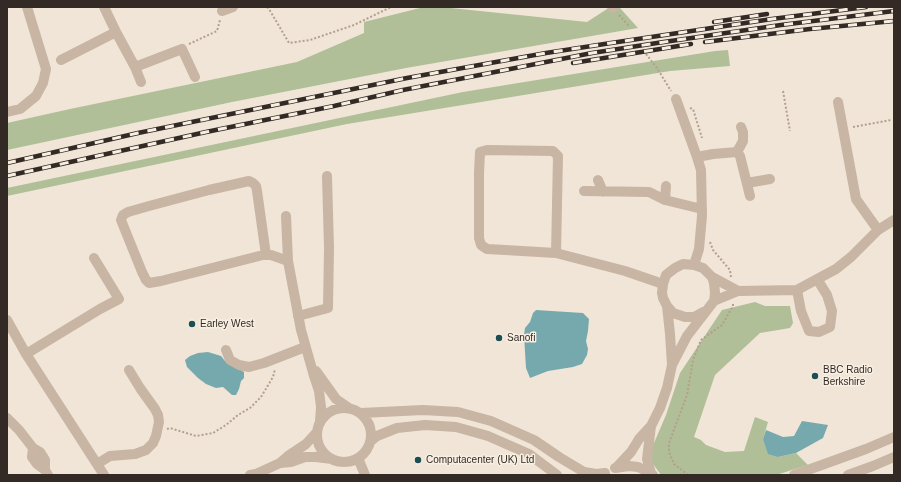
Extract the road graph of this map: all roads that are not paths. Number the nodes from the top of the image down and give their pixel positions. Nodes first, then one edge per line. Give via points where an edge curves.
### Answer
1 (27, 7) edge
2 (104, 7) edge
3 (233, 7) edge
4 (222, 12) road end
5 (116, 32) junction
6 (61, 60) dead end
7 (135, 67) junction
8 (195, 77) dead end
9 (141, 82) dead end
10 (676, 99) road end
11 (838, 102) dead end
12 (7, 112) edge
13 (741, 127) dead end
14 (736, 152) junction
15 (697, 157) junction
16 (327, 176) dead end
17 (770, 179) dead end
18 (598, 180) dead end
19 (747, 183) junction
20 (666, 186) dead end
21 (584, 191) dead end
22 (603, 192) junction
23 (750, 196) dead end
24 (665, 200) junction
25 (702, 209) junction
26 (286, 216) dead end
27 (894, 220) edge
28 (878, 230) junction
29 (556, 253) junction
30 (266, 255) junction
31 (94, 258) dead end
32 (288, 261) junction
33 (694, 264) junction
34 (712, 277) junction
35 (818, 279) junction
36 (663, 284) junction
37 (797, 290) junction
38 (738, 291) junction
39 (714, 301) junction
40 (667, 306) junction
41 (705, 311) junction
42 (298, 316) junction
43 (7, 320) edge
44 (306, 349) junction
45 (226, 350) dead end
46 (26, 354) junction
47 (672, 365) junction
48 (129, 370) dead end
49 (349, 408) junction
50 (361, 413) junction
51 (7, 418) edge
52 (320, 421) junction
53 (651, 426) junction
54 (316, 433) junction
55 (894, 437) edge
56 (371, 441) junction
57 (894, 456) edge
58 (358, 458) junction
59 (332, 459) junction
60 (280, 463) junction
61 (97, 464) junction
62 (616, 468) junction
63 (47, 472) edge
64 (605, 474) edge
65 (652, 474) edge
66 (104, 475) edge
67 (254, 475) edge
68 (365, 475) edge
69 (557, 475) edge
70 (794, 475) edge
71 (848, 475) edge

1 - 12 street via 46,69 43,83 36,96 20,109
2 - 5 street
3 - 4 street
5 - 6 street
5 - 7 street
7 - 8 street via 182,49
7 - 9 street
10 - 15 street
11 - 28 street via 856,199
13 - 14 street via 743,141
14 - 15 street
14 - 19 street via 740,156
15 - 25 street via 701,170
16 - 42 street via 328,308
17 - 19 street
18 - 22 street
19 - 23 street
20 - 24 street
21 - 22 street
22 - 24 street via 649,192
24 - 25 street
25 - 33 street via 699,249
26 - 32 street
27 - 28 street
28 - 35 street via 851,257
29 - 29 street via 487,249 481,245 480,152 553,151 558,156
29 - 36 street
30 - 30 street via 149,283 121,220 128,212 249,181 256,186
30 - 32 street
31 - 46 street via 119,299
32 - 42 street
33 - 34 street via 703,268
33 - 36 street via 683,264 675,268 666,275
34 - 38 street
34 - 39 street
35 - 37 street
35 - 37 street via 832,311 830,327 819,332 809,331
36 - 40 street via 662,293
37 - 38 street
38 - 39 street
39 - 41 street
40 - 41 street via 673,313 685,317 694,317
40 - 47 street
41 - 47 street via 687,336
42 - 44 street
43 - 46 street
44 - 45 street via 249,367 239,366 230,360
44 - 49 street via 319,376 336,399
44 - 52 street via 319,391
46 - 61 street
47 - 53 street via 667,388
48 - 61 street via 158,415 156,436 146,450 135,454 110,456
49 - 50 street
49 - 52 street via 333,409
50 - 56 street via 370,424
50 - 64 street via 423,410 458,412 491,421 534,440 584,472
51 - 63 street via 33,448 32,457 37,464
52 - 54 street
53 - 62 street
53 - 65 street via 648,460
54 - 59 street via 320,449
54 - 60 street via 306,444
55 - 70 street
56 - 58 street via 367,450
56 - 69 street via 397,428 425,425 456,427 488,436 529,454
57 - 71 street
58 - 59 street via 349,462
58 - 68 street
59 - 60 street via 305,457
60 - 67 street
61 - 66 street
62 - 64 street
62 - 65 street via 638,467

